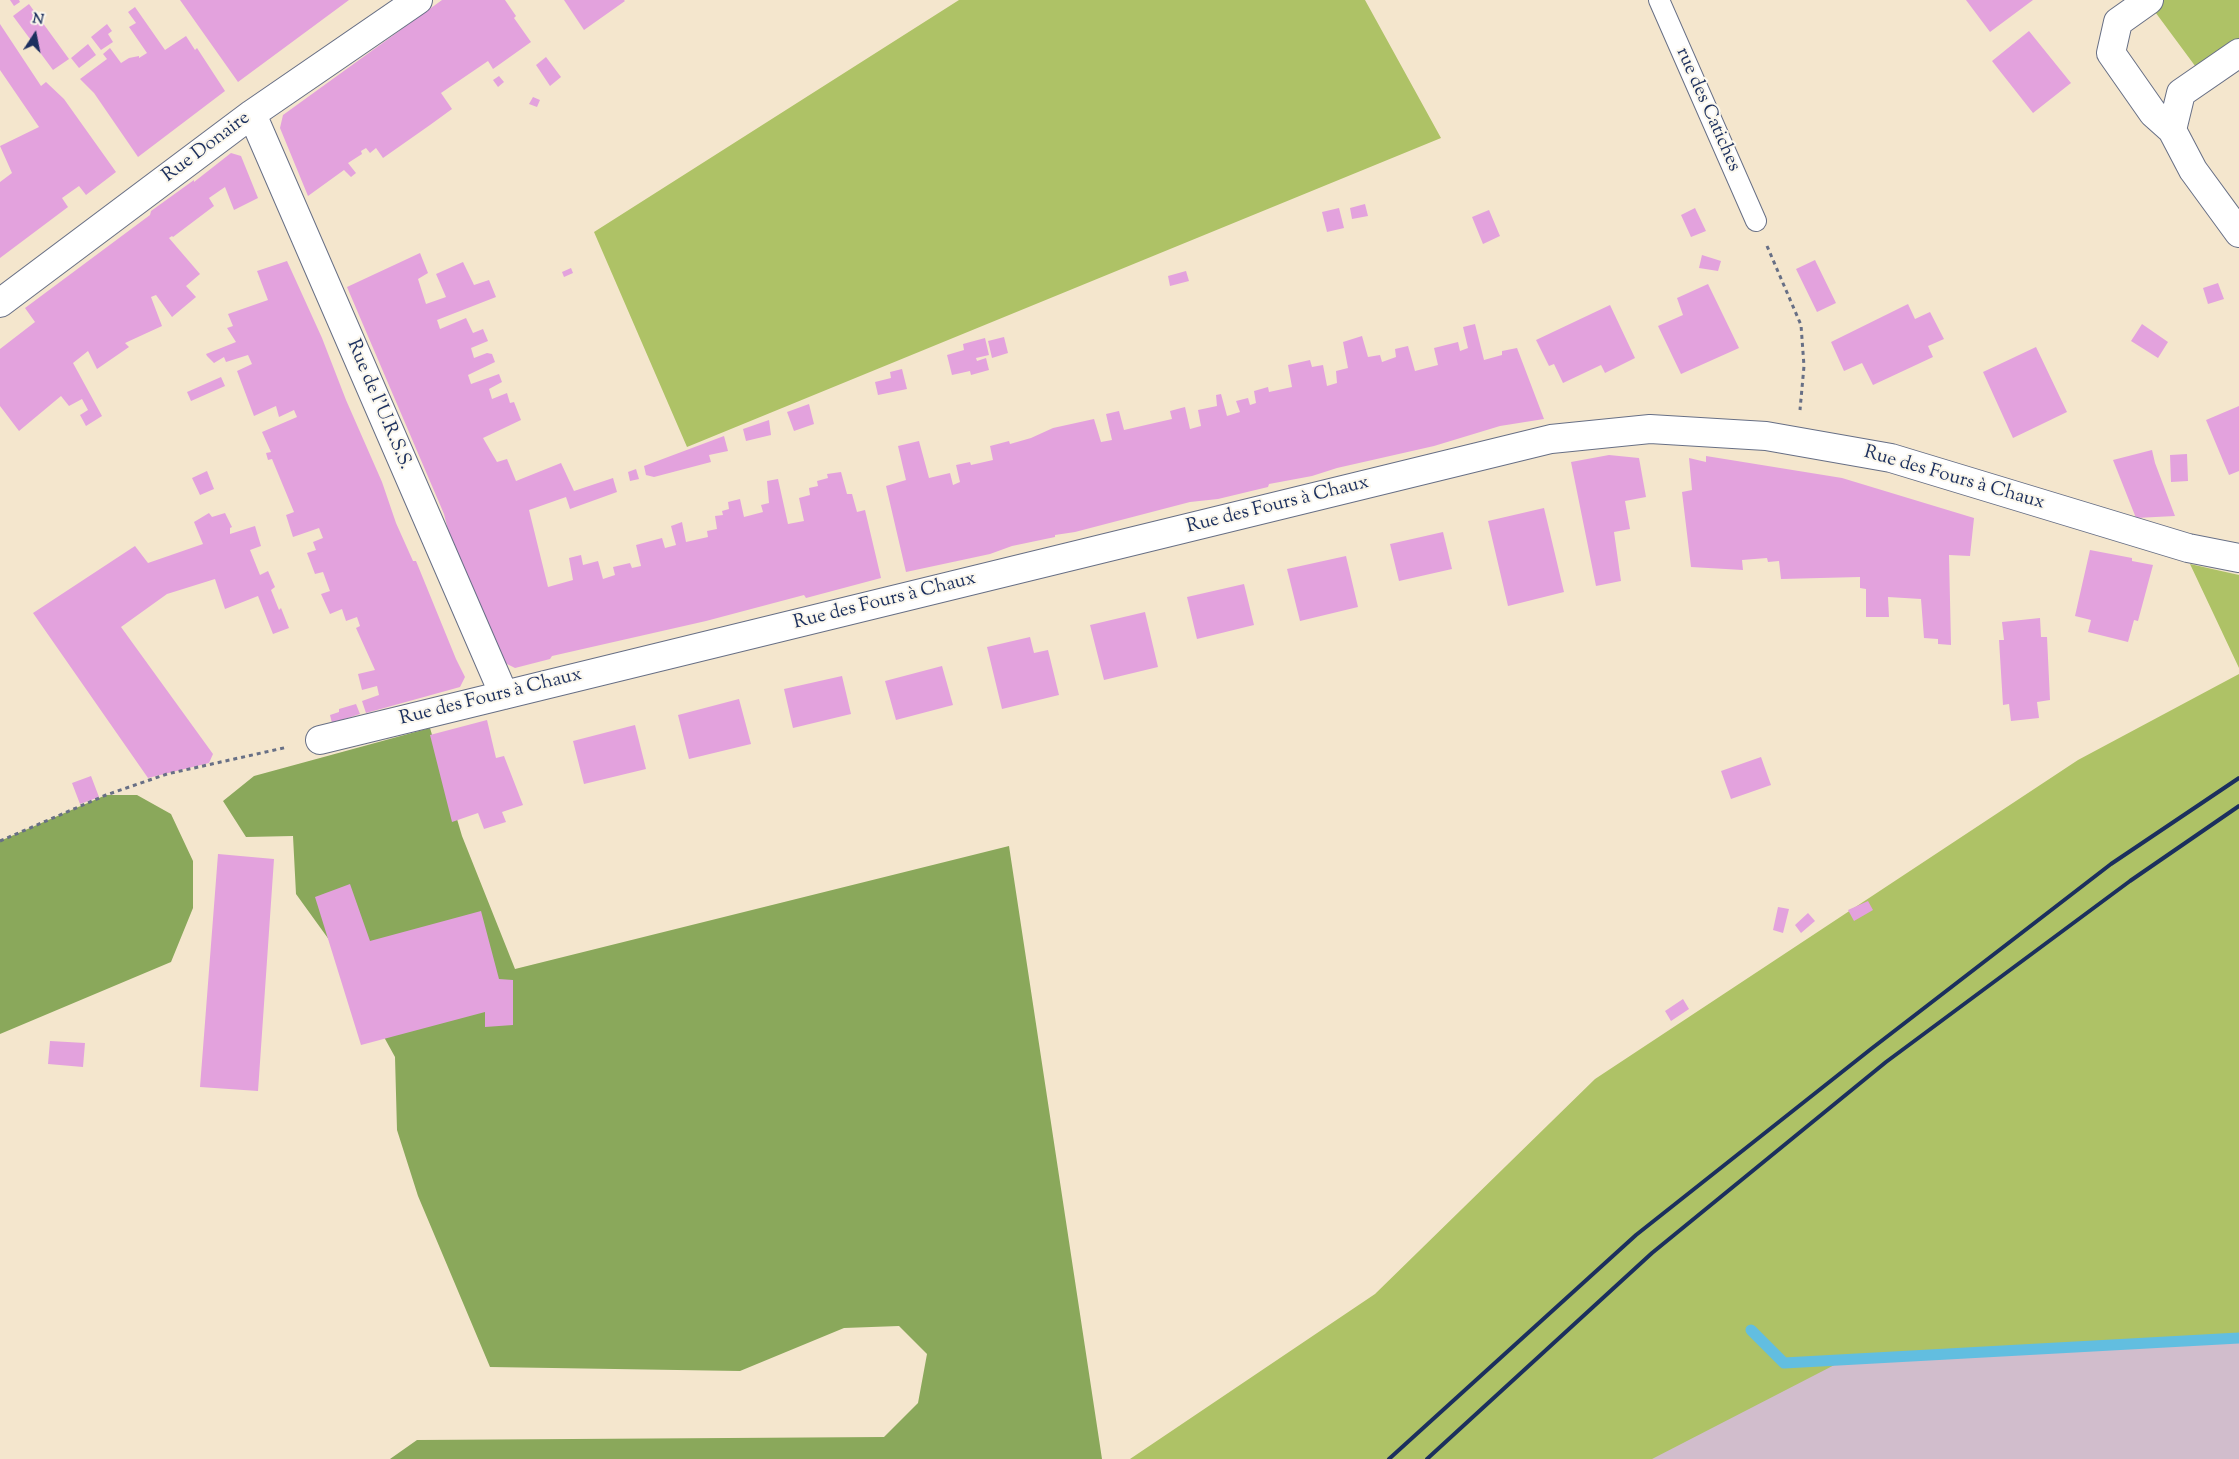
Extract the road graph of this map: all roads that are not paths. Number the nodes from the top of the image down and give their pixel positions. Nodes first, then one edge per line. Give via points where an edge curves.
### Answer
1 (418, 0) edge
2 (1659, 0) edge
3 (2149, 0) edge
4 (2239, 54) edge
5 (252, 114) junction
6 (2172, 130) junction
7 (1756, 220) road end
8 (2239, 233) edge
9 (0, 303) edge
10 (2239, 558) edge
11 (504, 695) junction
12 (320, 740) road end

1 - 5 street, Rue Donaire
2 - 7 lane, rue des Catiches
3 - 6 street via 2118,22 2111,53 2153,113
4 - 6 street via 2181,93
5 - 9 street, Rue Donaire
5 - 11 street, Rue de l'U.R.S.S.
6 - 8 street via 2193,170
10 - 11 street, Rue des Fours à Chaux via 2188,548 1890,458 1766,436 1650,429 1552,439
11 - 12 street, Rue des Fours à Chaux

